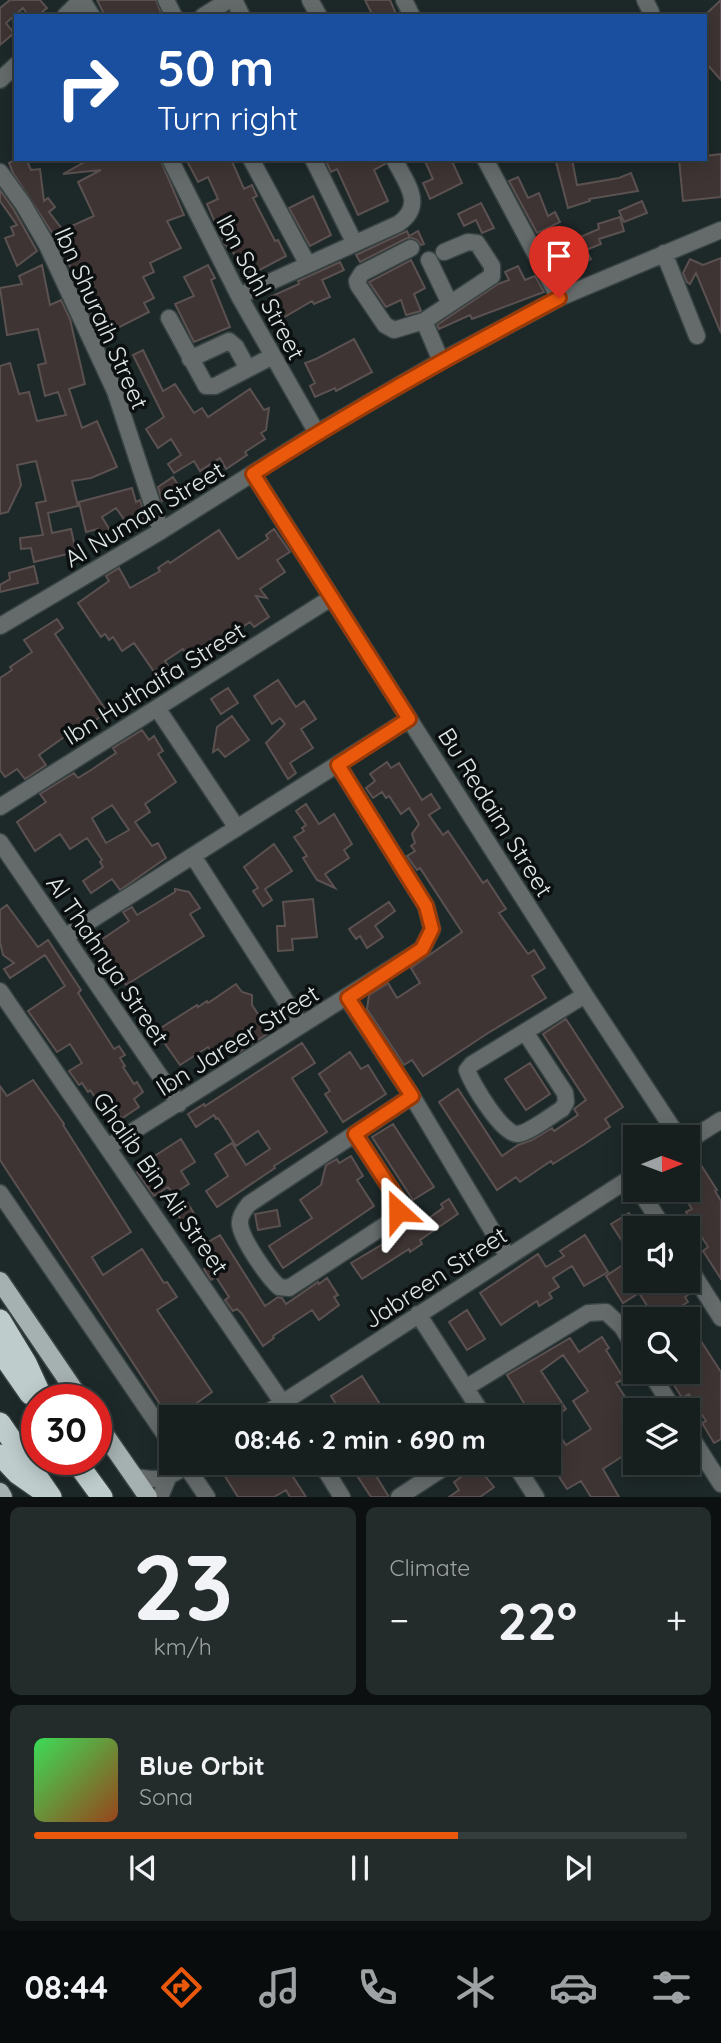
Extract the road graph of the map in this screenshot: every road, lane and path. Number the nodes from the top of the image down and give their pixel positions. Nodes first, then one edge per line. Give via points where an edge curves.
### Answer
1 (81, 0) edge
2 (229, 0) edge
3 (67, 14) edge
4 (206, 14) edge
5 (14, 67) edge
6 (0, 80) edge
7 (171, 161) edge
8 (252, 161) edge
9 (314, 161) edge
10 (395, 161) edge
11 (486, 161) edge
12 (0, 172) edge
13 (721, 230) edge
14 (354, 242) junction
15 (411, 248) dead end
16 (664, 253) junction
17 (307, 264) junction
18 (239, 296) junction
19 (559, 298) junction
20 (450, 304) junction
21 (169, 318) dead end
22 (424, 321) junction
23 (697, 336) dead end
24 (271, 357) junction
25 (190, 359) junction
26 (441, 361) junction
27 (248, 369) junction
28 (317, 433) junction
29 (253, 474) junction
30 (161, 531) junction
31 (331, 598) junction
32 (0, 626) edge
33 (157, 708) junction
34 (409, 719) junction
35 (338, 765) junction
36 (0, 807) edge
37 (237, 828) junction
38 (0, 842) edge
39 (193, 856) junction
40 (66, 936) junction
41 (0, 991) edge
42 (585, 995) junction
43 (348, 998) junction
44 (301, 1025) junction
45 (525, 1032) junction
46 (412, 1096) junction
47 (179, 1104) junction
48 (721, 1119) edge
49 (670, 1125) edge
50 (700, 1133) edge
51 (355, 1134) junction
52 (108, 1147) junction
53 (623, 1189) edge
54 (0, 1193) edge
55 (508, 1257) junction
56 (0, 1281) edge
57 (700, 1285) edge
58 (418, 1314) junction
59 (721, 1318) edge
60 (0, 1320) edge
61 (623, 1329) edge
62 (0, 1351) edge
63 (23, 1384) edge
64 (36, 1384) edge
65 (70, 1384) edge
66 (467, 1387) junction
67 (283, 1402) junction
68 (278, 1405) edge
69 (285, 1405) edge
70 (477, 1405) edge
71 (0, 1423) edge
72 (159, 1426) edge
73 (112, 1445) edge
74 (700, 1451) edge
75 (0, 1455) edge
76 (86, 1475) edge
77 (172, 1475) edge
78 (194, 1475) edge
79 (328, 1475) edge
80 (433, 1475) edge
81 (522, 1475) edge
82 (133, 1476) junction
83 (168, 1478) junction
84 (721, 1484) edge
85 (0, 1492) edge
86 (4, 1497) edge
87 (50, 1497) edge
88 (102, 1497) edge
89 (148, 1497) edge
90 (160, 1497) edge
91 (207, 1497) edge
92 (342, 1497) edge
93 (399, 1497) edge
94 (537, 1497) edge

1 - 3 street
2 - 4 street
5 - 6 street
7 - 18 street, Ibn Sahl Street
8 - 17 street
9 - 14 street
10 - 14 street via 411,192 414,205 410,216
11 - 19 street
12 - 30 street, Ibn Shuraih Street via 47,245 115,391
13 - 16 street, Al Numan Street
14 - 17 street
15 - 22 street via 362,273 357,281 389,329
16 - 19 street, Al Numan Street
16 - 23 street
17 - 18 street
18 - 24 street, Ibn Sahl Street
19 - 26 street, Al Numan Street
20 - 20 street via 436,256 472,241 494,271
20 - 22 street
21 - 25 street
22 - 26 street
24 - 27 street
24 - 28 street, Ibn Sahl Street
25 - 27 street via 229,341
25 - 27 street via 202,382 211,388
26 - 28 street, Al Numan Street
28 - 29 street, Al Numan Street
29 - 30 street, Al Numan Street
29 - 31 street, Bu Redaim Street
30 - 32 street, Al Numan Street
31 - 33 street, Ibn Huthaifa Street
31 - 34 street, Bu Redaim Street
33 - 36 street, Ibn Huthaifa Street
33 - 37 street
34 - 35 street
34 - 42 street, Bu Redaim Street
35 - 37 street
35 - 43 street, Ibn Jareer Street via 426,906 432,929 422,949
37 - 39 street
38 - 40 street, Al Thahnya Street
39 - 40 street
39 - 44 street
40 - 47 street, Al Thahnya Street
41 - 52 street, Ghalib Bin Ali Street
42 - 45 street
42 - 49 street, Bu Redaim Street
43 - 44 street, Ibn Jareer Street
43 - 46 street
44 - 47 street, Ibn Jareer Street
45 - 45 street via 467,1070 503,1127 520,1134 566,1102 565,1093
46 - 51 street
46 - 55 street
47 - 52 street, Ibn Jareer Street
48 - 50 street
51 - 51 street via 243,1211 242,1233 279,1287 289,1288 393,1220 398,1211 398,1200
52 - 67 street, Ghalib Bin Ali Street
53 - 55 street, Jabreen Street
54 - 72 street
55 - 58 street, Jabreen Street
56 - 65 main road
57 - 59 street
58 - 66 street
58 - 67 street, Jabreen Street
60 - 64 highway
61 - 66 street via 606,1312 588,1313
62 - 63 highway
66 - 70 street
67 - 68 street, Jabreen Street
67 - 69 street, Ghalib Bin Ali Street
71 - 87 highway
73 - 82 main road
74 - 84 street
75 - 87 highway
76 - 88 highway
77 - 83 street
78 - 91 street
79 - 92 street
80 - 93 street
81 - 94 street
82 - 83 street
82 - 89 main road
83 - 90 street
85 - 86 main road

